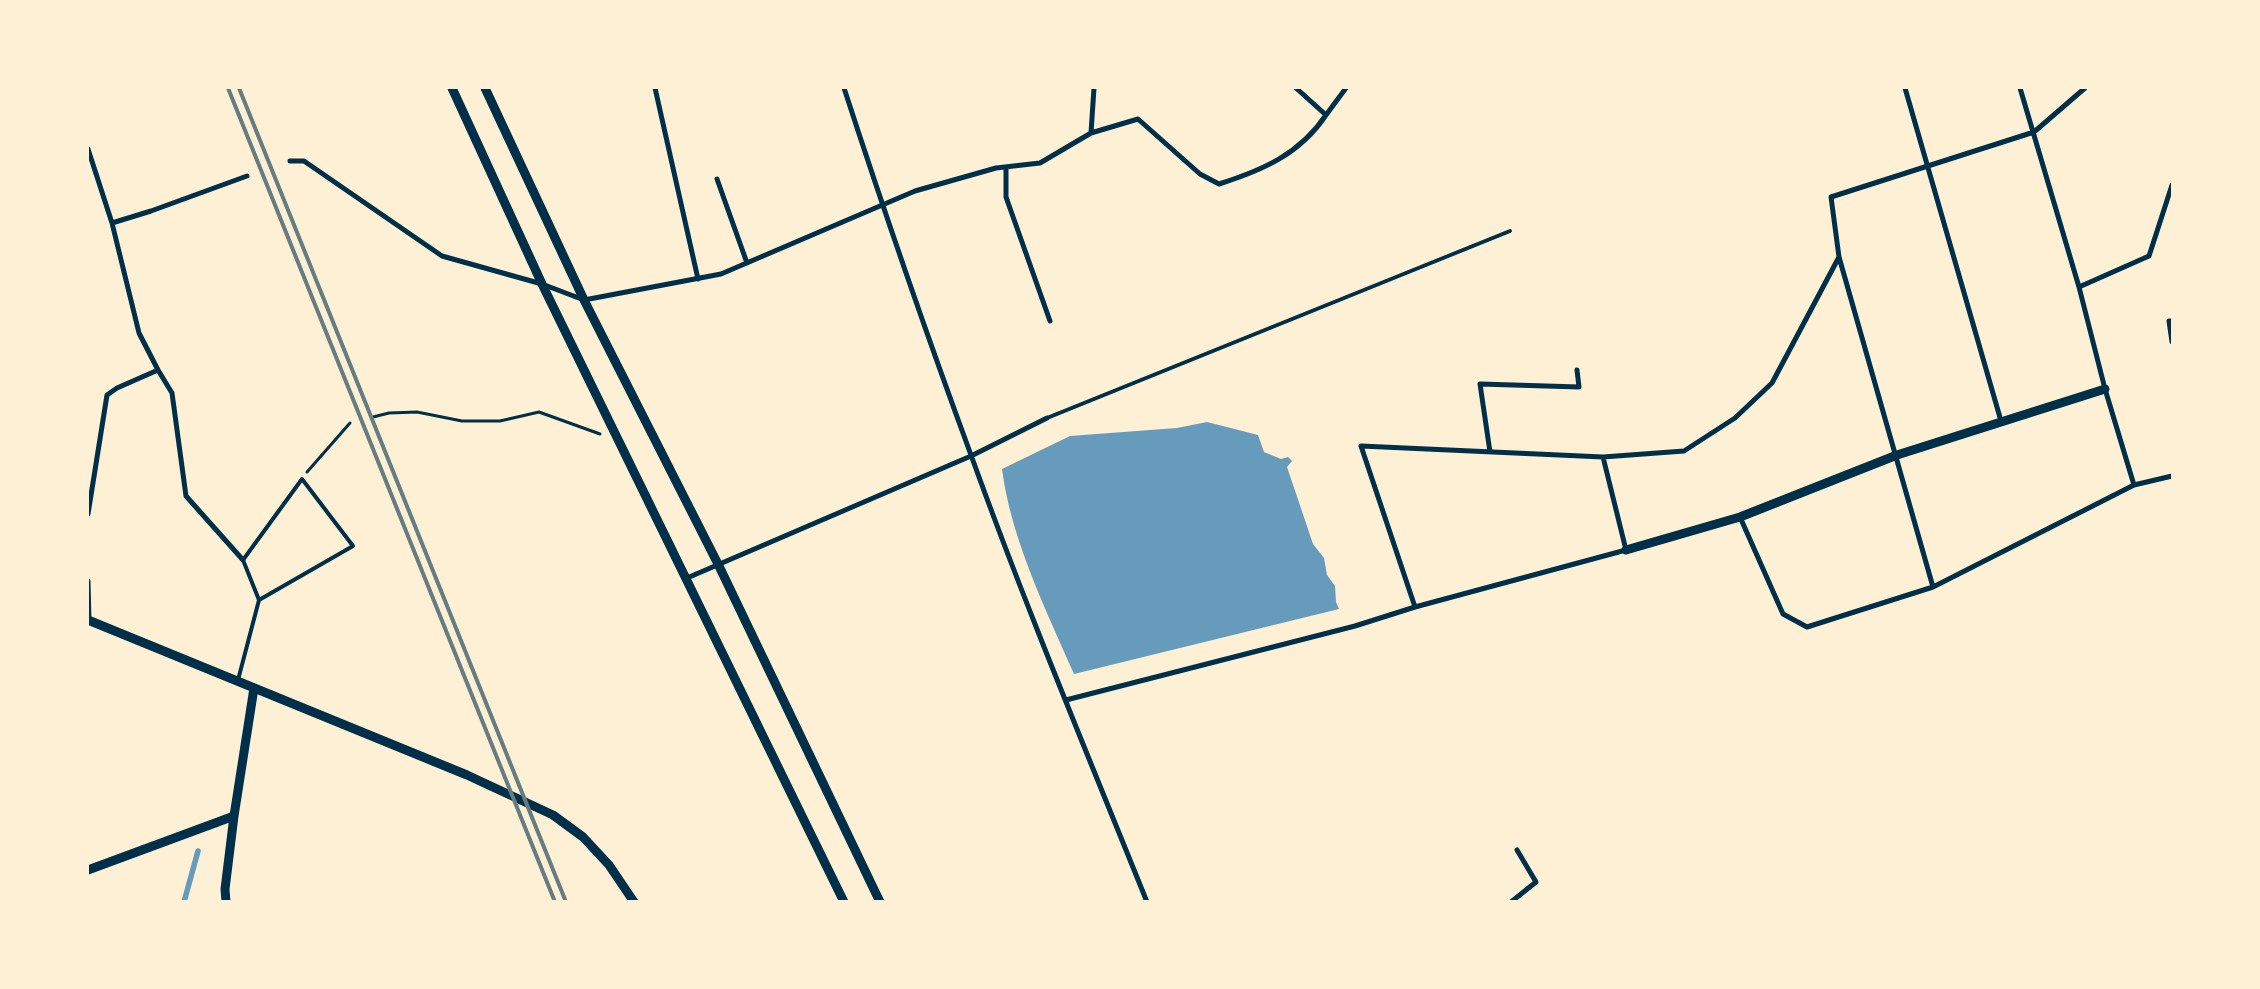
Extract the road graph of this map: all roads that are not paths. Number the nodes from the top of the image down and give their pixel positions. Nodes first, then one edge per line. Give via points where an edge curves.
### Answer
1 (452, 88) edge
2 (485, 88) edge
3 (656, 88) edge
4 (844, 88) edge
5 (1094, 88) edge
6 (1296, 88) edge
7 (1346, 88) edge
8 (1905, 88) edge
9 (2020, 88) edge
10 (2086, 88) edge
11 (1326, 115) junction
12 (2034, 132) junction
13 (1091, 133) junction
14 (88, 149) edge
15 (290, 161) dead end
16 (1929, 166) junction
17 (1006, 167) junction
18 (247, 176) dead end
19 (717, 179) dead end
20 (2172, 185) edge
21 (882, 204) junction
22 (112, 223) junction
23 (1510, 231) dead end
24 (1839, 257) junction
25 (747, 264) junction
26 (698, 279) junction
27 (542, 284) junction
28 (2079, 287) junction
29 (584, 300) junction
30 (2172, 320) edge
31 (1050, 321) dead end
32 (2172, 342) edge
33 (158, 370) junction
34 (1576, 370) dead end
35 (2105, 389) junction
36 (1047, 418) joint
37 (2001, 421) junction
38 (1490, 452) junction
39 (1897, 455) junction
40 (971, 456) junction
41 (1603, 457) junction
42 (2172, 476) edge
43 (2134, 485) junction
44 (88, 514) edge
45 (1740, 517) junction
46 (1626, 550) junction
47 (243, 560) junction
48 (718, 566) junction
49 (687, 578) junction
50 (88, 582) edge
51 (1932, 587) junction
52 (258, 600) junction
53 (1415, 606) junction
54 (88, 620) edge
55 (238, 682) junction
56 (254, 688) junction
57 (1066, 700) junction
58 (234, 816) junction
59 (1518, 850) dead end
60 (88, 870) edge
61 (226, 902) edge
62 (634, 902) edge
63 (844, 902) edge
64 (880, 902) edge
65 (1147, 902) edge
66 (1511, 902) edge

1 - 27 street
2 - 29 street
3 - 26 street
4 - 21 street
5 - 13 street
6 - 11 street
7 - 11 street
8 - 16 street
9 - 12 street
10 - 12 street
11 - 13 street via 1317,129 1273,164 1219,184 1200,174 1138,119
12 - 16 street
12 - 28 street
13 - 17 street via 1040,163
14 - 22 street
15 - 27 street via 304,161 442,256
16 - 24 street via 1831,198
16 - 37 street
17 - 21 street
17 - 31 street via 1006,197
18 - 22 street
19 - 25 street
20 - 28 street via 2149,256
21 - 25 street
21 - 40 street
22 - 33 street via 139,333
23 - 36 lane
24 - 39 street
24 - 41 street via 1772,382 1735,418 1684,450
25 - 26 street
26 - 29 street
27 - 29 street
27 - 49 street
28 - 35 street
29 - 48 street
30 - 32 street via 2169,321
33 - 44 street via 107,395
33 - 47 street via 172,393 186,496
34 - 38 street via 1579,387 1480,384
35 - 37 street
35 - 43 street
36 - 40 street
37 - 39 street
38 - 41 street
38 - 53 street via 1361,446
39 - 45 street
39 - 51 street
40 - 48 street
40 - 57 street
41 - 46 street
42 - 43 street
43 - 51 street
45 - 46 street
45 - 51 street via 1784,614 1807,627
46 - 53 street
47 - 52 lane
47 - 52 lane via 302,479 353,546
48 - 49 street
48 - 64 street
49 - 63 street
50 - 54 street
52 - 55 lane
53 - 57 street via 1355,626
54 - 55 street
55 - 56 street
56 - 58 street
56 - 62 street via 466,775 553,816 583,838 609,865
57 - 65 street
58 - 60 street
58 - 61 street
59 - 66 street via 1536,882

